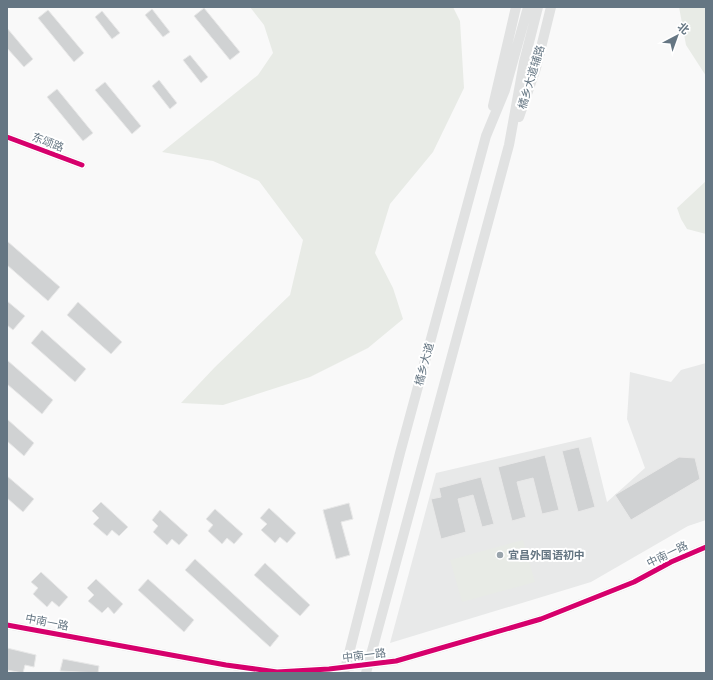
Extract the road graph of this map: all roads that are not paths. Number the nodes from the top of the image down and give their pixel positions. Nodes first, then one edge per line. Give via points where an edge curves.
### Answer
1 (516, 7) edge
2 (528, 7) edge
3 (538, 7) edge
4 (551, 7) edge
5 (486, 136) junction
6 (7, 138) edge
7 (509, 145) junction
8 (82, 165) dead end
9 (706, 547) edge
10 (7, 625) edge
11 (344, 673) edge
12 (366, 673) edge

1 - 5 main road
2 - 5 main road, 橘乡大道 via 505,90
3 - 7 main road via 524,62
4 - 7 main road, 橘乡大道辅路 via 536,68
5 - 11 main road, 橘乡大道 via 400,453
6 - 8 street, 东颂路
7 - 12 main road
9 - 10 street, 中南一路 via 634,582 541,619 396,661 329,669 278,672 226,665

